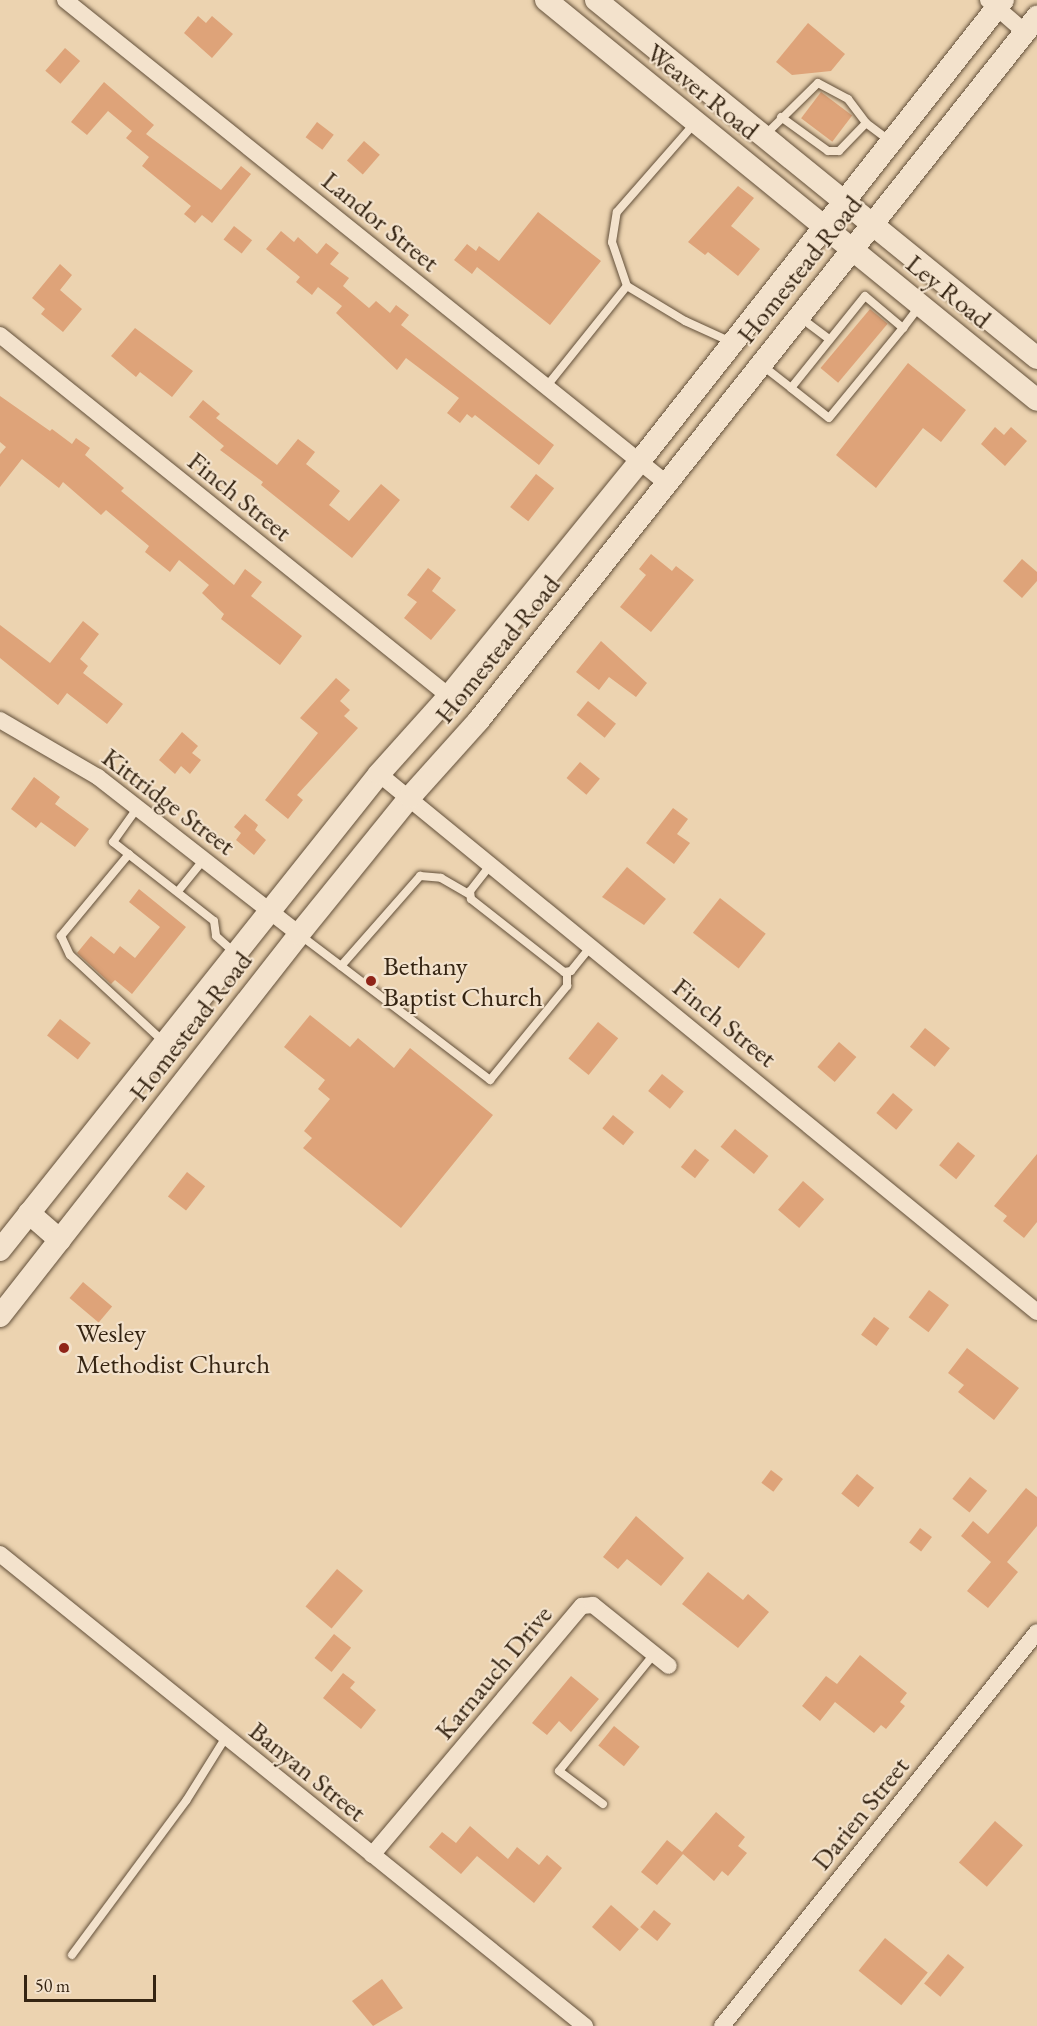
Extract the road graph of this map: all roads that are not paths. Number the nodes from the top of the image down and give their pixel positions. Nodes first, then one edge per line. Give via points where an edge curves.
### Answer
1 (65, 0) edge
2 (546, 0) edge
3 (596, 0) edge
4 (996, 3) edge
5 (1031, 24) edge
6 (781, 117) junction
7 (696, 122) junction
8 (867, 123) junction
9 (765, 135) junction
10 (890, 142) junction
11 (846, 199) junction
12 (873, 222) junction
13 (825, 226) junction
14 (852, 249) junction
15 (627, 286) junction
16 (921, 306) junction
17 (798, 316) junction
18 (903, 328) junction
19 (0, 335) edge
20 (829, 339) junction
21 (731, 342) junction
22 (1037, 358) edge
23 (760, 364) junction
24 (546, 387) junction
25 (791, 388) junction
26 (1037, 400) edge
27 (639, 462) junction
28 (665, 482) junction
29 (448, 696) junction
30 (0, 720) edge
31 (379, 774) junction
32 (410, 797) junction
33 (138, 806) junction
34 (129, 854) junction
35 (205, 858) junction
36 (492, 863) junction
37 (178, 890) junction
38 (469, 894) junction
39 (269, 911) junction
40 (299, 934) junction
41 (592, 945) junction
42 (235, 953) junction
43 (341, 966) junction
44 (567, 973) junction
45 (166, 1040) junction
46 (198, 1062) junction
47 (29, 1213) junction
48 (60, 1240) junction
49 (0, 1251) edge
50 (1037, 1312) edge
51 (0, 1316) edge
52 (0, 1554) edge
53 (1037, 1632) edge
54 (654, 1654) junction
55 (669, 1666) dead end
56 (226, 1737) junction
57 (603, 1804) dead end
58 (372, 1855) junction
59 (72, 1955) dead end
60 (585, 2026) edge
61 (722, 2026) edge

1 - 24 street, Landor Street
2 - 7 main road, Weaver Road
3 - 9 main road, Weaver Road
4 - 5 street
4 - 10 main road, Homestead Road
5 - 12 main road, Homestead Road
6 - 8 lane via 828,152 839,151
6 - 8 lane via 818,83 848,99
6 - 9 lane
7 - 13 main road, Weaver Road
7 - 15 lane via 617,212 612,242
8 - 10 lane
9 - 11 main road, Weaver Road
10 - 11 main road, Homestead Road
11 - 12 main road, Ley Road
11 - 13 main road, Homestead Road
12 - 14 main road, Homestead Road
12 - 22 main road, Ley Road
13 - 14 main road, Ley Road
13 - 21 main road, Homestead Road
14 - 16 main road, Ley Road
14 - 17 main road, Homestead Road
15 - 21 lane via 685,321
15 - 24 lane
16 - 18 lane
16 - 26 main road, Ley Road
17 - 20 lane
17 - 23 main road, Homestead Road
18 - 20 lane via 865,296
18 - 25 lane via 829,418
19 - 29 street, Finch Street
20 - 25 lane
21 - 27 main road, Homestead Road
23 - 25 lane
23 - 28 main road, Homestead Road
24 - 27 street, Landor Street
27 - 28 street, Landor Street
27 - 29 main road, Homestead Road
28 - 32 main road, Homestead Road via 479,720
29 - 31 main road, Homestead Road
30 - 33 street, Kittridge Street via 98,777
31 - 32 street, Finch Street
31 - 39 main road, Homestead Road
32 - 36 street, Finch Street
32 - 40 main road, Homestead Road
33 - 34 lane via 113,842
33 - 35 street, Kittridge Street
34 - 37 lane
34 - 45 lane via 61,936 70,955
35 - 37 lane
35 - 39 street, Kittridge Street
36 - 38 lane
36 - 41 street, Finch Street
37 - 42 lane via 214,921 216,936
38 - 43 lane via 441,878 420,876
38 - 44 lane
39 - 40 street, Kittridge Street
39 - 42 main road, Homestead Road
40 - 43 lane
40 - 46 main road, Homestead Road
41 - 44 lane
41 - 50 street, Finch Street
42 - 45 main road, Homestead Road
43 - 44 lane via 490,1080 567,986
45 - 46 main road
45 - 47 main road, Homestead Road
46 - 48 main road, Homestead Road
47 - 48 main road
47 - 49 main road, Homestead Road
48 - 51 main road, Homestead Road
52 - 56 street, Banyan Street
53 - 61 street, Darien Street
54 - 55 street, Karnauch Drive
54 - 57 lane via 559,1771
54 - 58 street, Karnauch Drive via 593,1605 582,1606
56 - 58 street, Banyan Street
56 - 59 lane via 186,1801
58 - 60 street, Banyan Street

